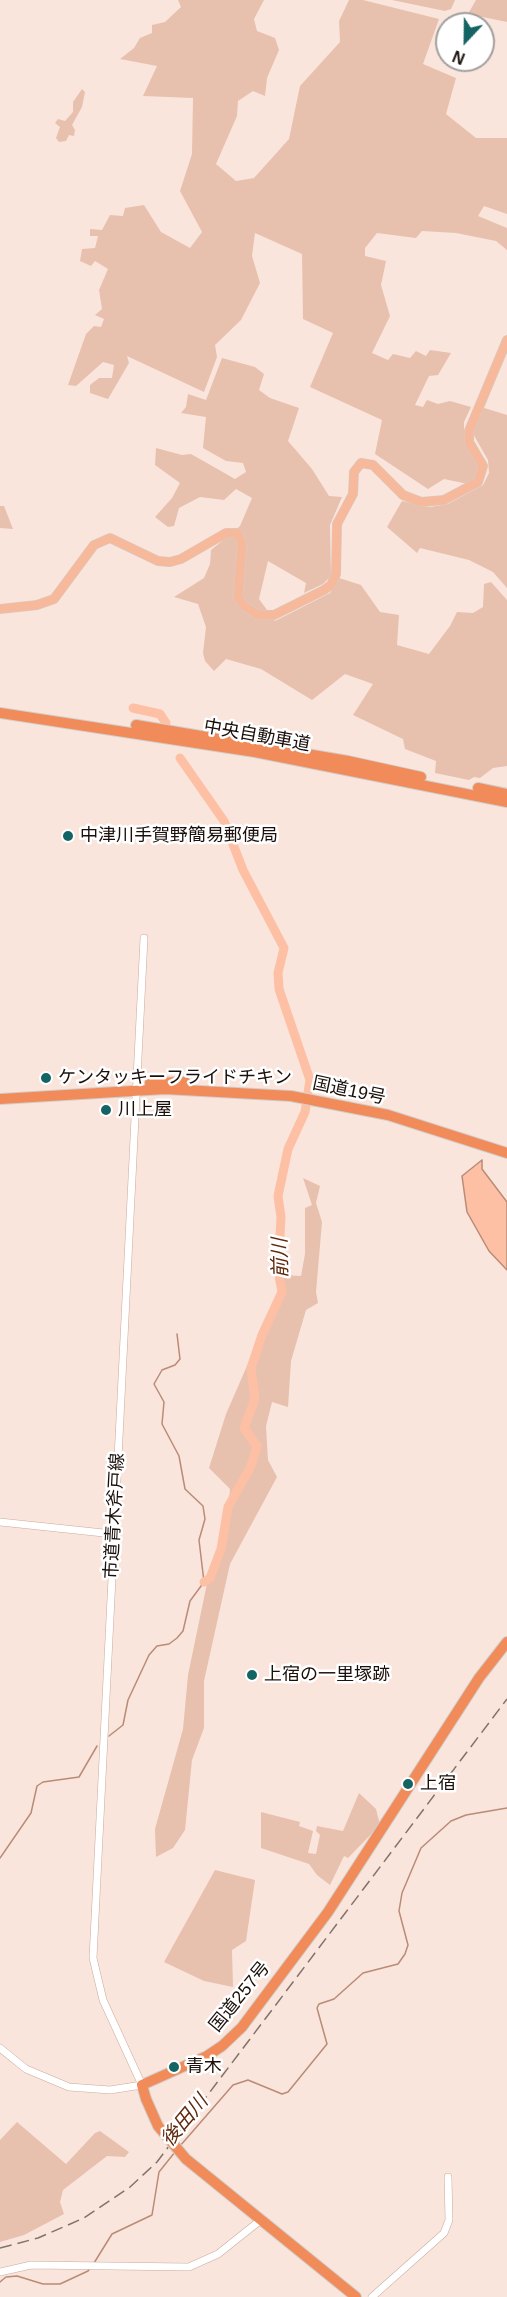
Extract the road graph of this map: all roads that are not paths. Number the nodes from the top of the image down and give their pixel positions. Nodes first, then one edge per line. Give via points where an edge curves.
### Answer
1 (507, 340) edge
2 (0, 609) edge
3 (0, 705) edge
4 (0, 713) edge
5 (139, 729) junction
6 (507, 794) edge
7 (507, 802) edge
8 (144, 938) dead end
9 (135, 1087) junction
10 (0, 1093) edge
11 (0, 1099) edge
12 (494, 1144) junction
13 (507, 1146) edge
14 (507, 1153) edge
15 (0, 1522) edge
16 (113, 1534) junction
17 (507, 1642) edge
18 (0, 2048) edge
19 (142, 2085) junction
20 (448, 2177) dead end
21 (262, 2219) junction
22 (0, 2272) edge
23 (356, 2297) edge
24 (372, 2297) edge

1 - 2 main road via 469,431 470,442 483,466 478,483 444,500 421,502 398,492 373,465 358,465 353,494 335,533 336,574 324,590 274,615 258,615 238,597 242,544 238,533 226,533 181,560 170,562 158,561 110,538 94,545 54,598 37,605
3 - 5 highway, 中央自動車道
4 - 5 highway, 中央自動車道
5 - 6 highway, 中央自動車道 via 348,761
5 - 7 highway, 中央自動車道
8 - 9 street, 市道青木斧戸線
9 - 10 highway, 国道19号
9 - 11 highway, 国道19号
9 - 12 highway, 国道19号 via 208,1082 291,1093
9 - 16 street, 市道青木斧戸線
12 - 13 highway, 国道19号
12 - 14 highway, 国道19号
15 - 16 street
16 - 19 street, 市道青木斧戸線 via 93,1958 103,2000
17 - 19 highway, 国道257号 via 479,1678 328,1912 242,2027 207,2056
18 - 19 street via 26,2069 69,2087 110,2091
19 - 21 highway, bridge via 158,2126 186,2159
20 - 24 street via 449,2220 444,2233
21 - 22 street via 198,2265 31,2265
21 - 23 highway

